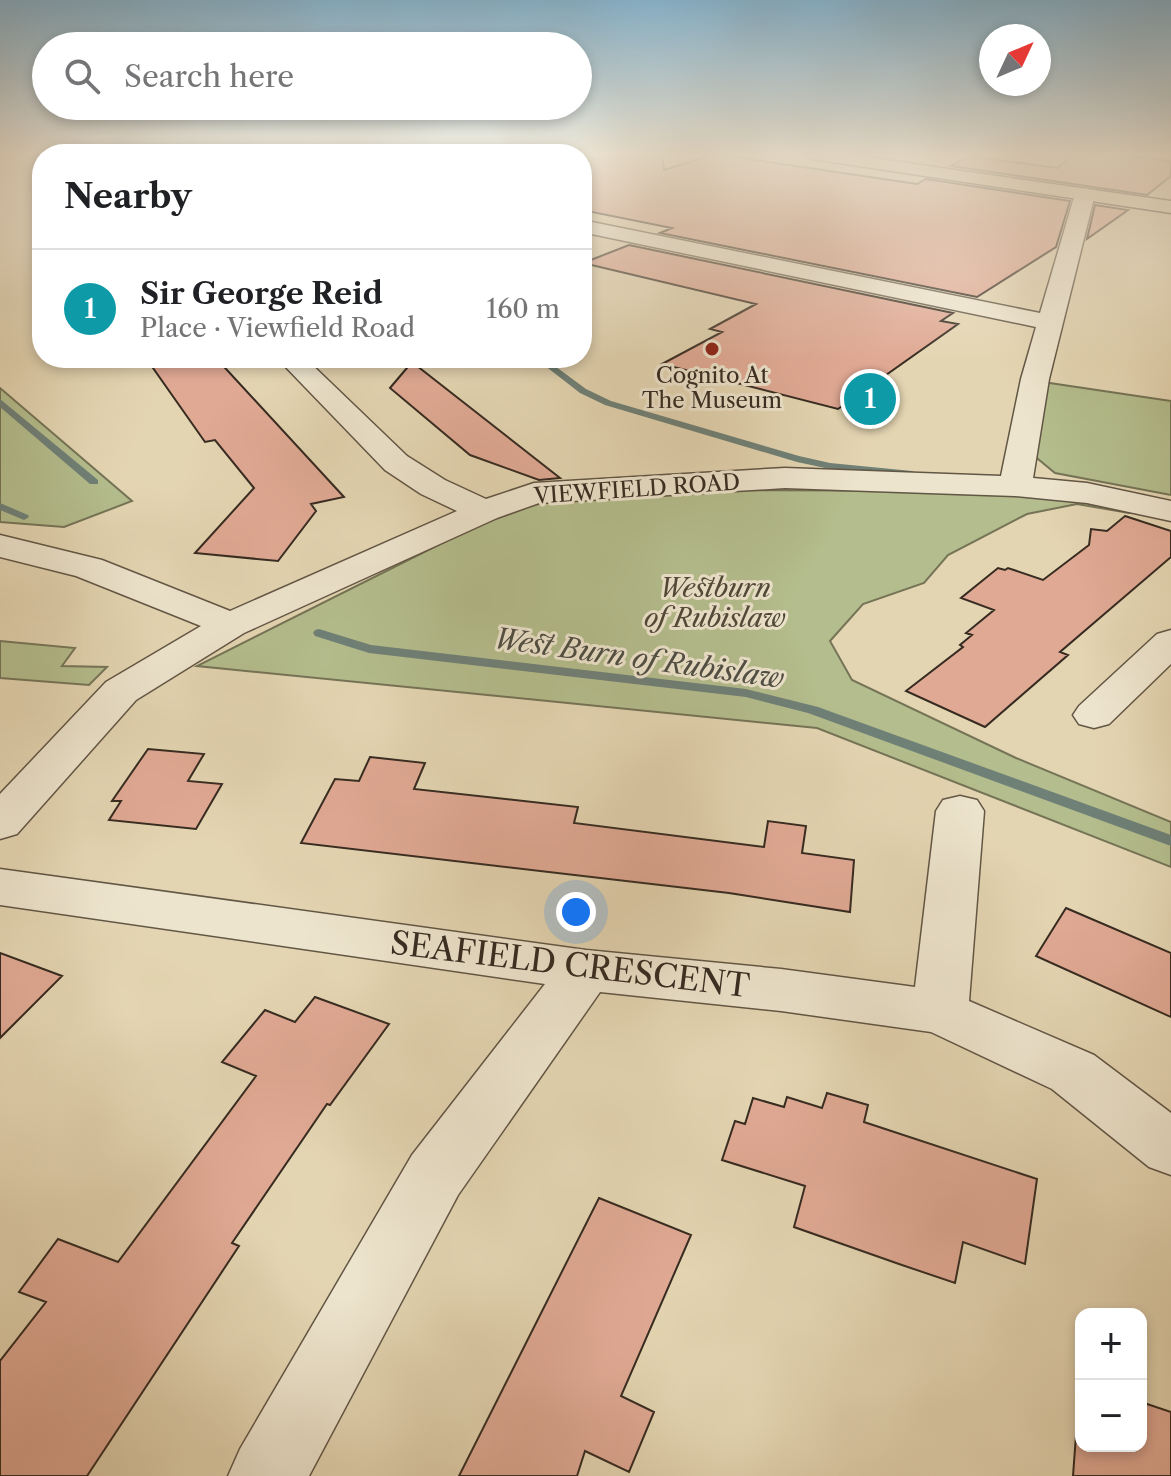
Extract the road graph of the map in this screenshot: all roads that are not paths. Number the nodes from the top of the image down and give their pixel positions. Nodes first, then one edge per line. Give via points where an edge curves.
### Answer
1 (1077, 223) edge
2 (592, 228) edge
3 (1051, 323) junction
4 (300, 368) edge
5 (1015, 486) junction
6 (485, 511) junction
7 (1171, 511) edge
8 (0, 546) edge
9 (230, 625) junction
10 (1164, 659) edge
11 (1094, 715) dead end
12 (960, 811) dead end
13 (0, 823) edge
14 (0, 887) edge
15 (586, 970) junction
16 (940, 1012) junction
17 (1171, 1148) edge
18 (267, 1476) edge

1 - 3 street
2 - 3 street
3 - 5 street
4 - 6 street via 396,463
5 - 6 street, VIEWFIELD ROAD via 785,478 555,490
5 - 7 street, VIEWFIELD ROAD via 1087,493
6 - 9 street, VIEWFIELD ROAD
8 - 9 street via 51,555 133,582
9 - 13 street, VIEWFIELD ROAD via 121,691
10 - 11 street
12 - 16 street
14 - 15 street, SEAFIELD CRESCENT
15 - 16 street, SEAFIELD CRESCENT
15 - 18 street via 435,1175
16 - 17 street, SEAFIELD CRESCENT via 1073,1072

